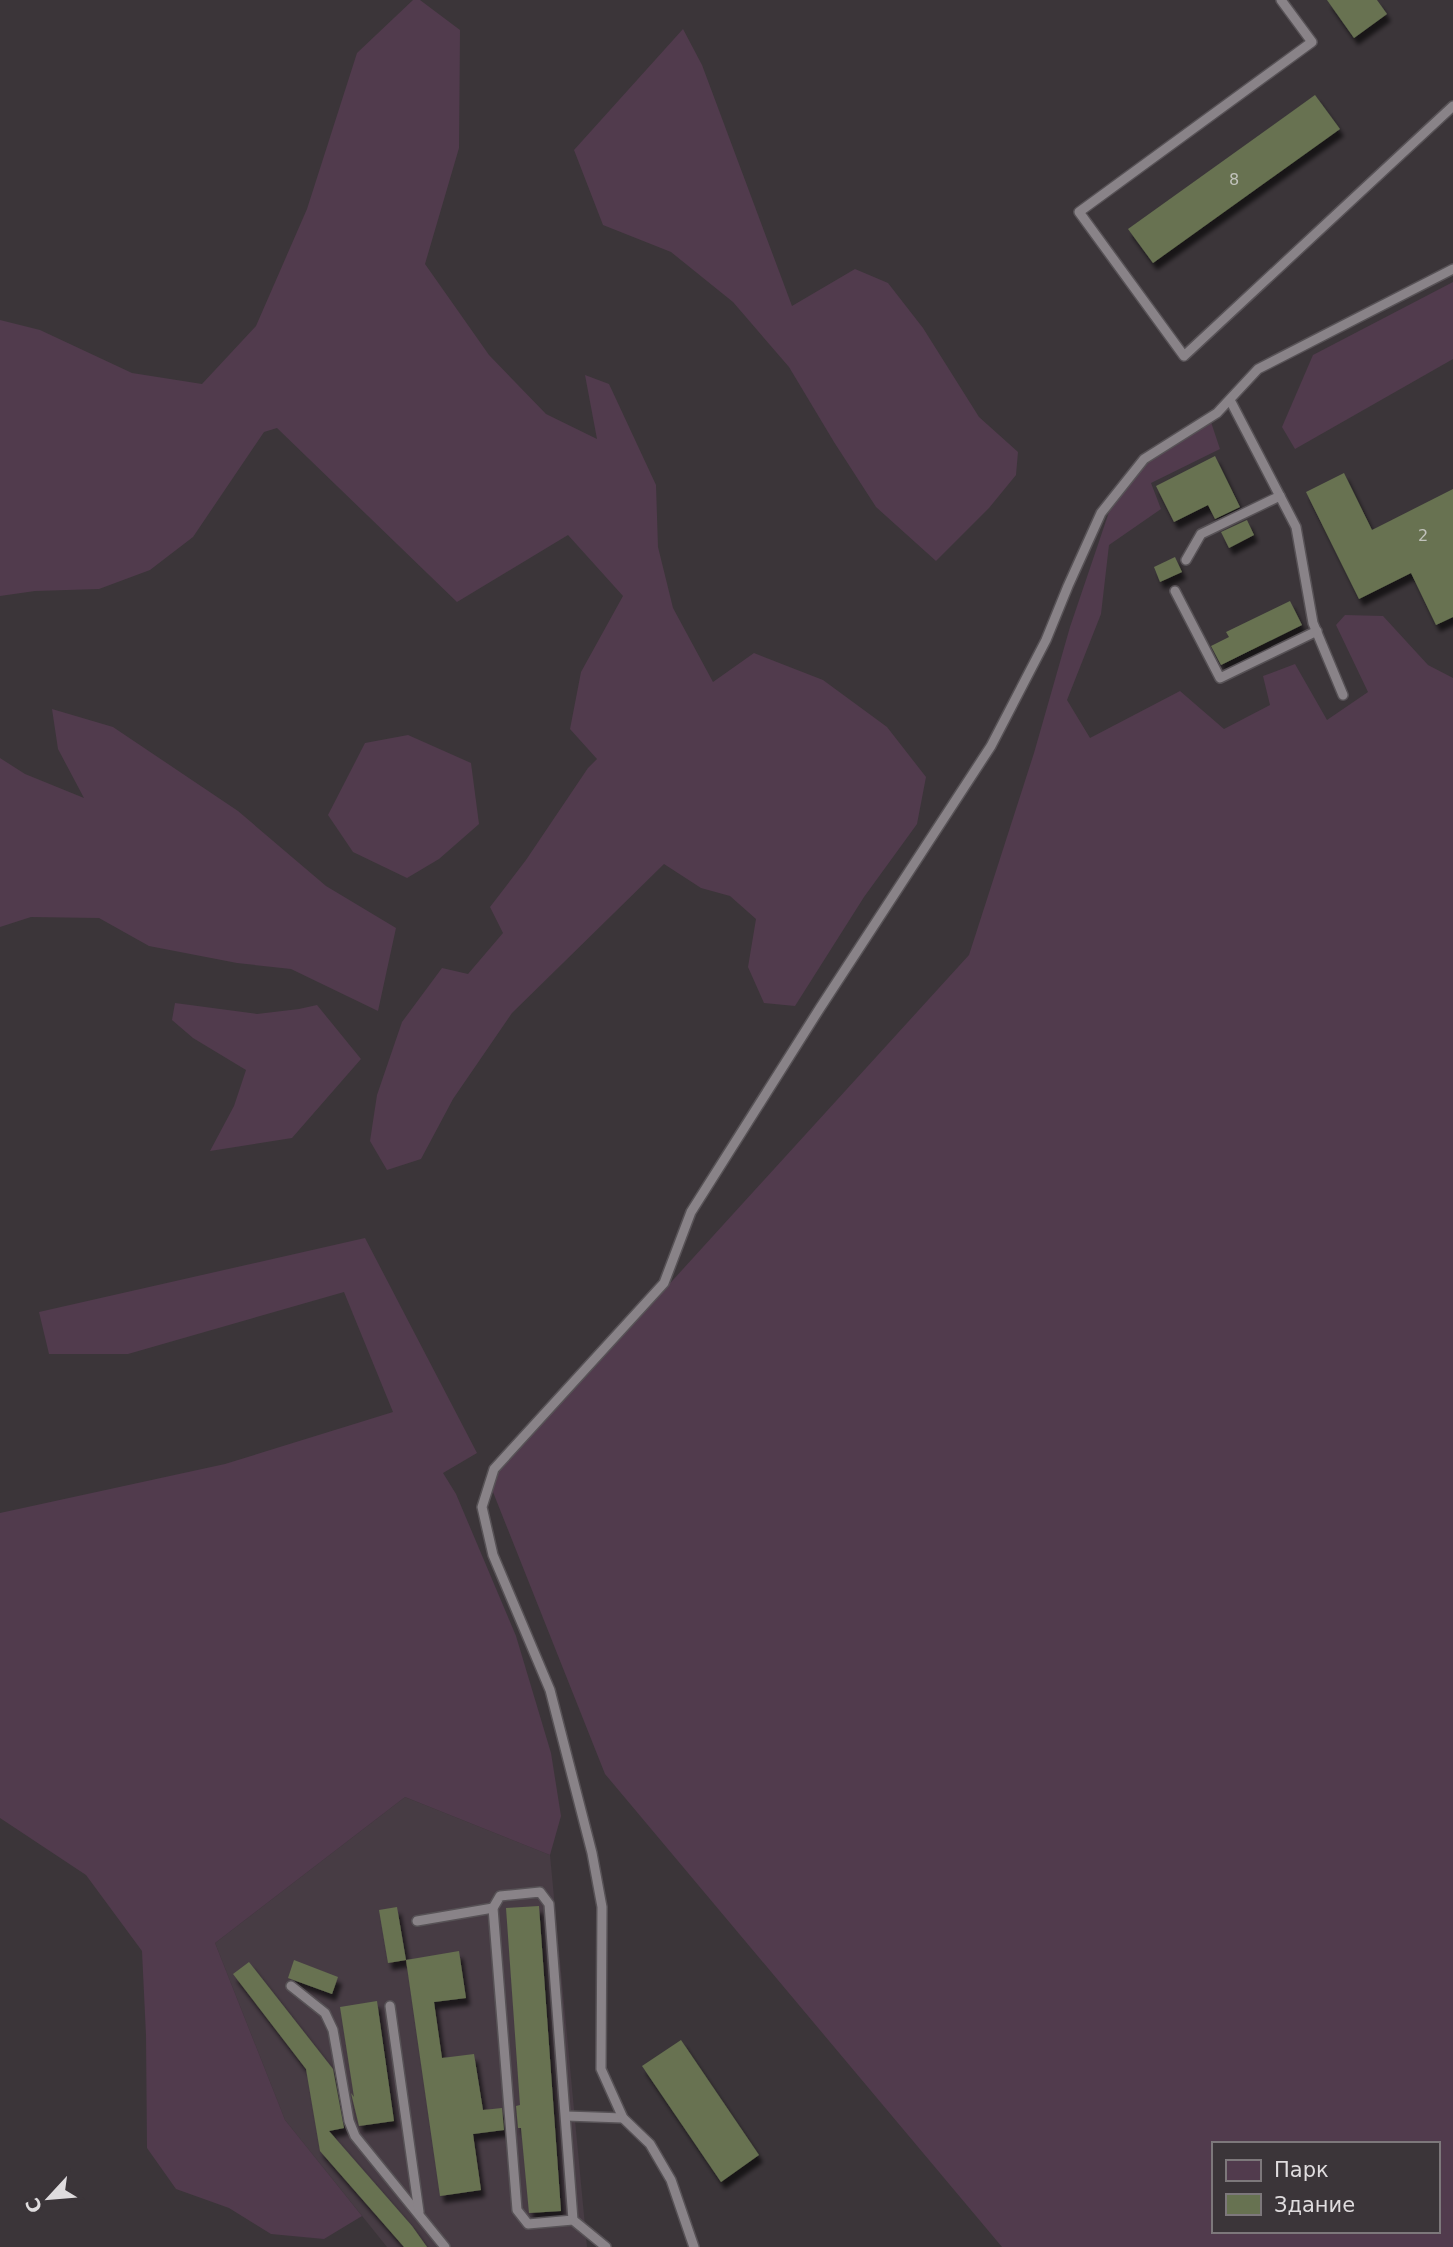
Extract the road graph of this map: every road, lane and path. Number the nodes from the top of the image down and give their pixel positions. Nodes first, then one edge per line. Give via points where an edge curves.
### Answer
1 (1282, 0) edge
2 (1453, 106) edge
3 (1453, 269) edge
4 (1230, 400) junction
5 (1279, 496) junction
6 (1186, 559) dead end
7 (1175, 591) dead end
8 (1317, 631) junction
9 (1343, 695) dead end
10 (493, 1908) junction
11 (417, 1921) dead end
12 (291, 1986) dead end
13 (390, 2006) dead end
14 (566, 2116) junction
15 (623, 2118) junction
16 (419, 2213) junction
17 (573, 2220) junction
18 (445, 2247) edge
19 (606, 2247) edge
20 (694, 2247) edge

1 - 2 lane via 1312,42 1079,212 1184,356
3 - 4 lane via 1258,369
4 - 5 lane
4 - 15 lane via 1144,459 1101,513 1046,640 991,746 691,1212 664,1283 494,1469 482,1507 494,1555 550,1690 592,1853 602,1907 601,2069
5 - 6 lane via 1201,534
5 - 8 lane via 1296,527
7 - 8 lane via 1220,678
8 - 9 lane
10 - 11 lane
10 - 14 lane via 500,1895 540,1892 549,1904
10 - 17 lane via 517,2210 528,2224
12 - 16 lane via 325,2013 333,2030 355,2136
13 - 16 lane
14 - 15 lane
14 - 17 lane
15 - 20 lane via 650,2144 671,2180
16 - 18 lane
17 - 19 lane

